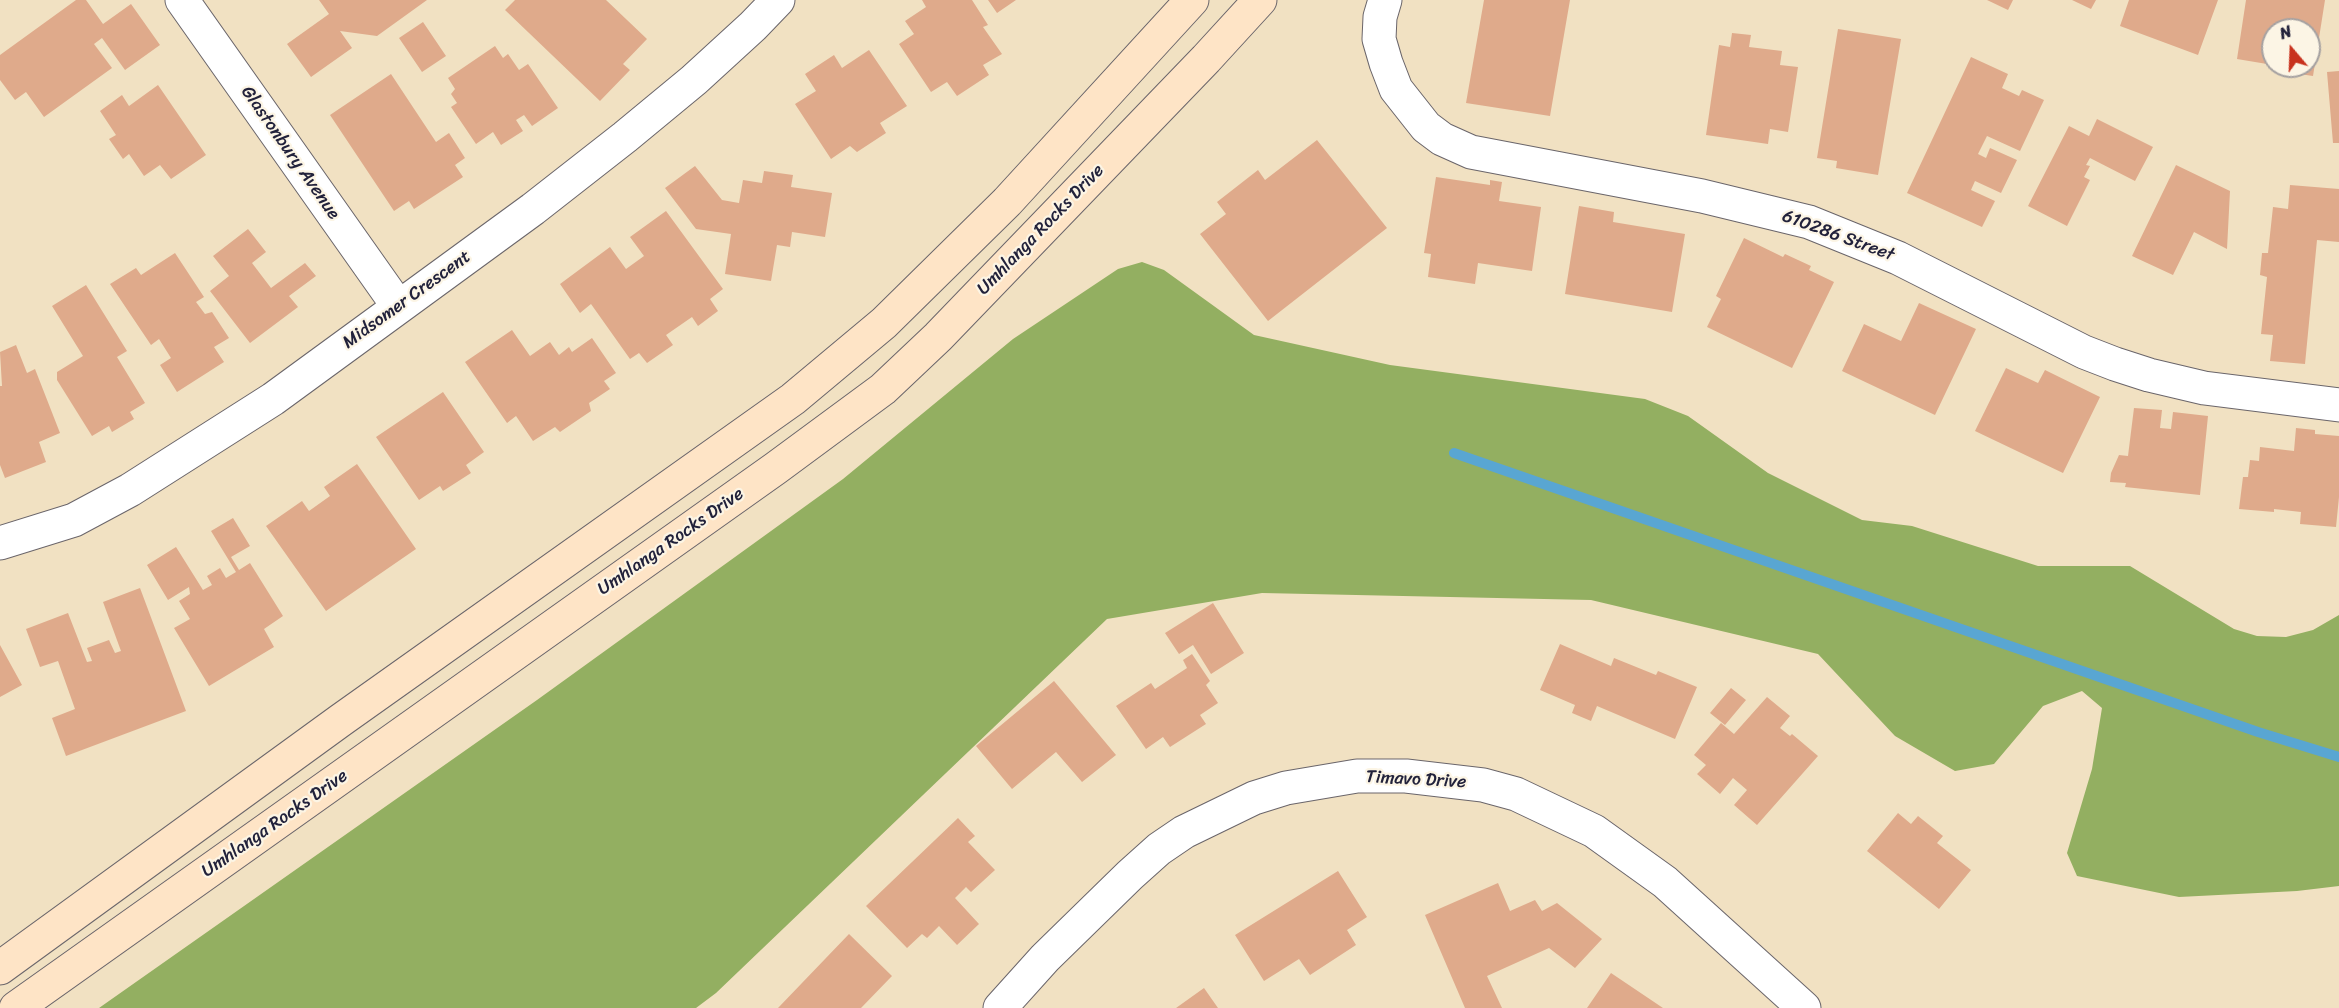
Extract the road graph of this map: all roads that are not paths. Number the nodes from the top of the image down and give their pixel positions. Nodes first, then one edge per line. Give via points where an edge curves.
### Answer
1 (182, 0) edge
2 (778, 0) edge
3 (1192, 0) edge
4 (1260, 0) edge
5 (1385, 0) edge
6 (398, 306) junction
7 (2339, 405) edge
8 (0, 543) edge
9 (0, 968) edge
10 (16, 1008) edge
11 (1000, 1008) edge
12 (1804, 1008) edge

1 - 6 street, Glastonbury Avenue
2 - 6 street, Midsomer Crescent via 626,137
3 - 9 main road via 1007,202 884,323 793,399
4 - 10 main road, Umhlanga Rocks Drive via 938,337 883,389
5 - 7 street, 610286 Street via 1379,39 1396,89 1426,127 1472,152 1702,196 1809,222 1898,258 2115,364 2204,388
6 - 8 street, Midsomer Crescent via 273,399 130,490 74,520
11 - 12 street, Timavo Drive via 1130,875 1184,832 1254,798 1286,788 1357,776 1406,776 1483,785 1516,794 1594,831 1665,882

